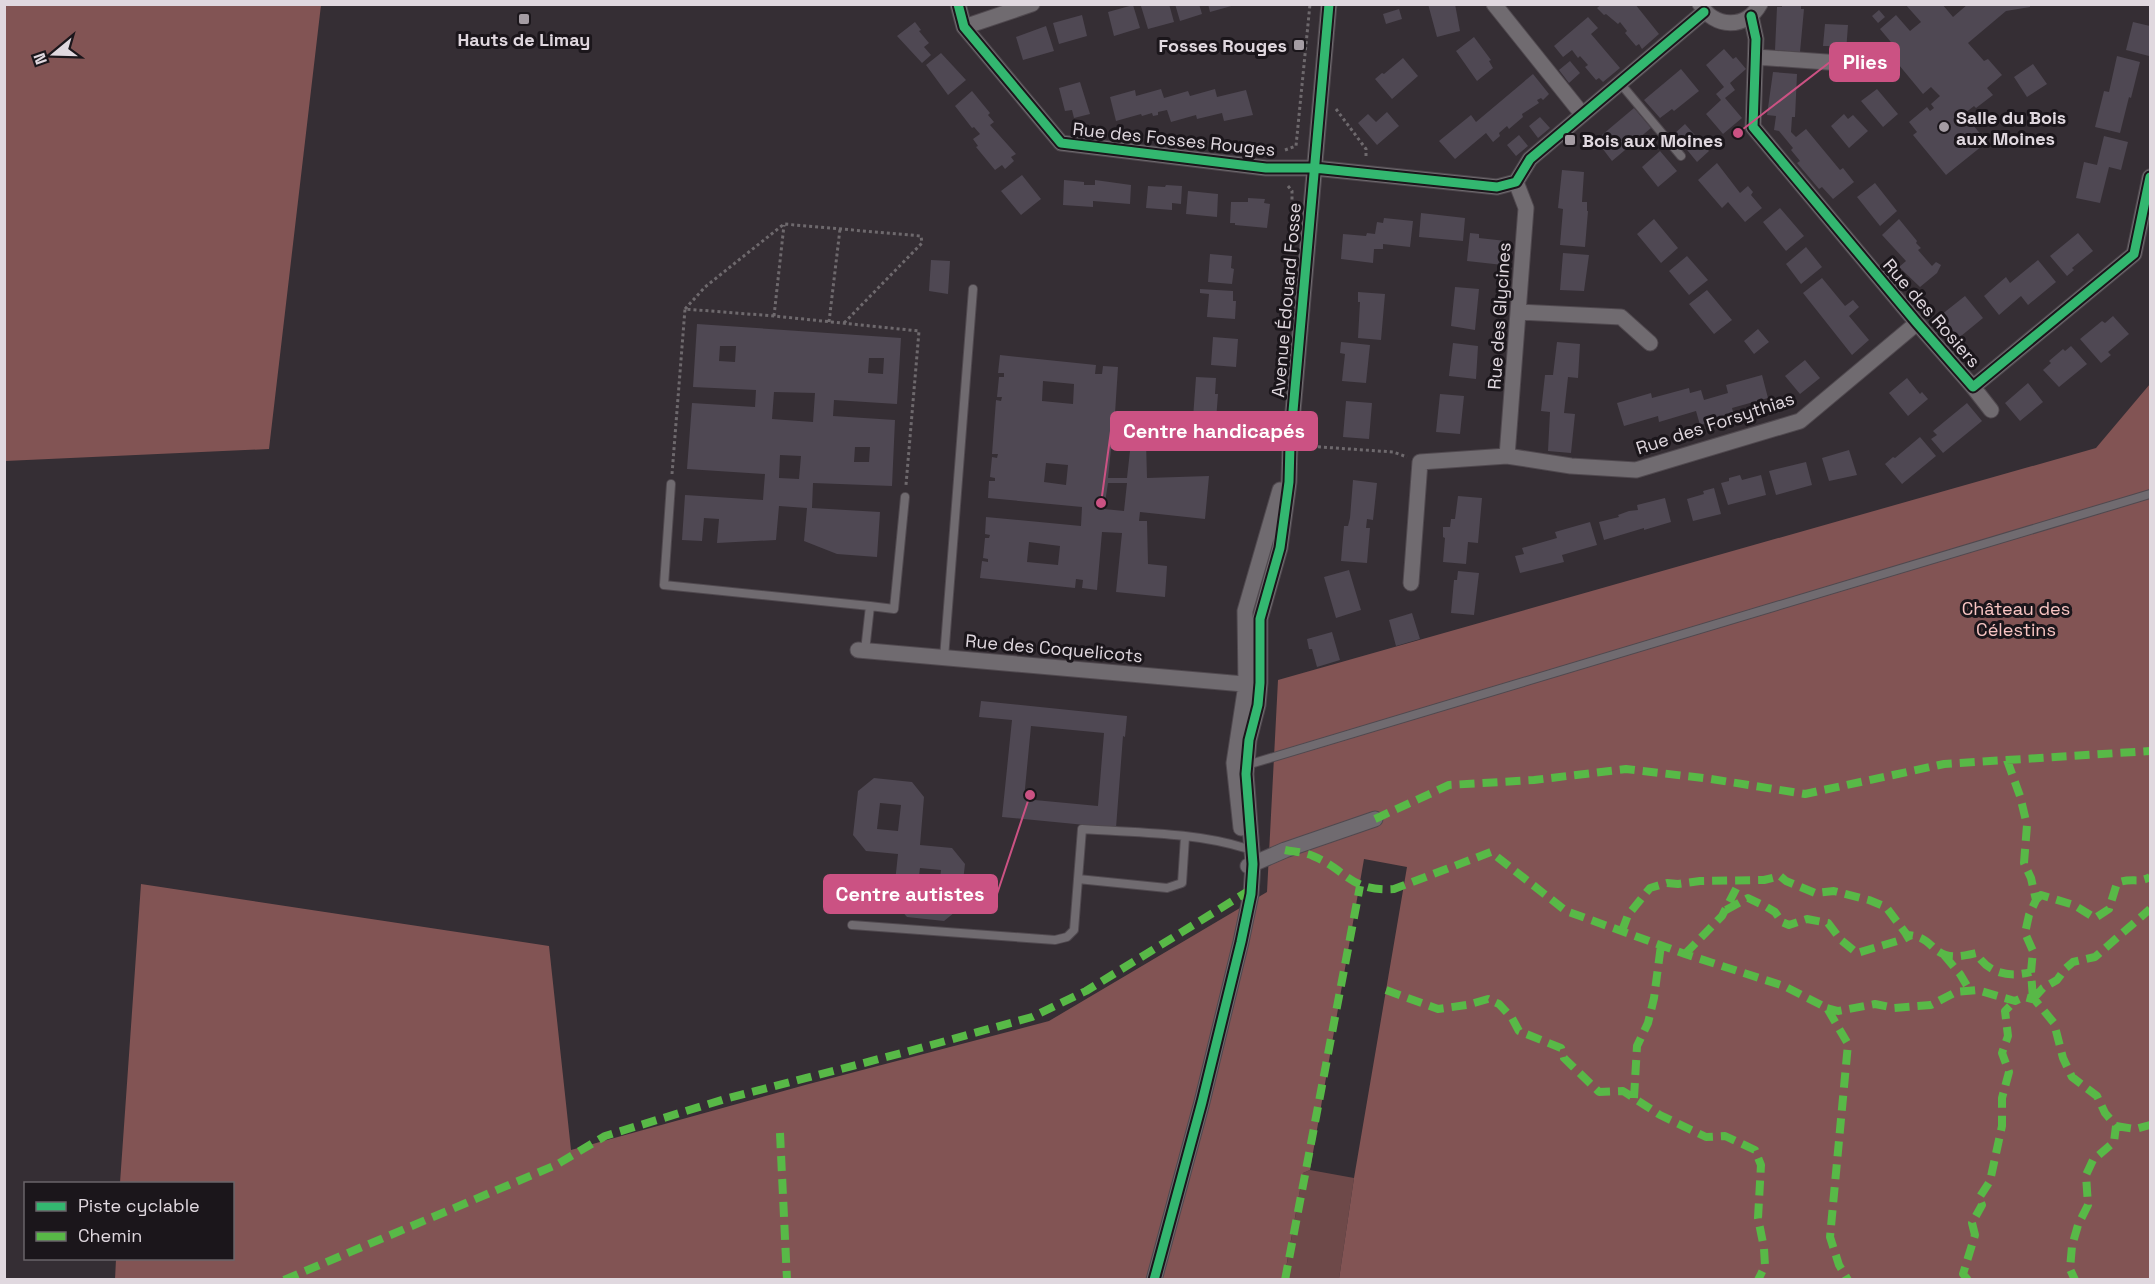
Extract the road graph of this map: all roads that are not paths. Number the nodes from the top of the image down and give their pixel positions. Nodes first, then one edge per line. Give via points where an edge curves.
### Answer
1 (958, 4) edge
2 (1032, 4) edge
3 (1329, 4) edge
4 (1494, 4) edge
5 (1702, 8) edge
6 (1755, 10) edge
7 (964, 27) junction
8 (1756, 57) junction
9 (1855, 64) dead end
10 (1620, 83) junction
11 (1582, 114) junction
12 (1681, 156) dead end
13 (1314, 168) junction
14 (2151, 177) edge
15 (1516, 182) junction
16 (973, 289) dead end
17 (1519, 312) junction
18 (1917, 323) junction
19 (1650, 343) dead end
20 (1973, 387) junction
21 (1991, 410) dead end
22 (1508, 456) junction
23 (671, 484) road end
24 (2151, 494) edge
25 (905, 496) road end
26 (1411, 583) dead end
27 (870, 606) junction
28 (862, 651) joint
29 (944, 658) junction
30 (1253, 685) junction
31 (1246, 725) junction
32 (1246, 766) junction
33 (1375, 819) dead end
34 (1185, 837) junction
35 (1245, 848) junction
36 (1251, 865) junction
37 (1078, 879) junction
38 (852, 925) dead end
39 (1154, 1280) edge

1 - 7 street, Rue des Fosses Rouges
2 - 7 street
3 - 13 street, Avenue Édouard Fosse
4 - 11 street
5 - 6 street via 1713,19 1732,24 1743,21
5 - 10 street
6 - 8 street, Rue des Rosiers
7 - 13 street, Rue des Fosses Rouges via 1060,143 1266,168
8 - 9 street
8 - 18 street, Rue des Rosiers via 1753,127
10 - 11 street
10 - 12 lane
11 - 15 street via 1530,159
13 - 15 street, Rue des Fosses Rouges via 1497,187
13 - 30 street, Avenue Édouard Fosse via 1290,445 1245,611
14 - 20 street, Rue des Rosiers via 2134,254
15 - 17 street, Rue des Glycines via 1526,208
16 - 29 lane
17 - 19 street via 1621,317
17 - 22 street, Rue des Glycines
18 - 20 street, Rue des Rosiers
18 - 22 street, Rue des Forsythias via 1800,421 1636,470 1570,466
20 - 21 street, Rue des Rosiers
22 - 26 street, Rue des Forsythias via 1420,462
23 - 27 lane via 664,585
24 - 32 lane
25 - 27 lane via 894,609
27 - 28 lane
28 - 29 street, Rue des Coquelicots
29 - 30 street, Rue des Coquelicots
30 - 31 street, Avenue Édouard Fosse
31 - 32 street, Avenue Édouard Fosse
31 - 35 street, Avenue Édouard Fosse via 1234,763
32 - 36 street, Avenue Édouard Fosse
33 - 36 street
34 - 35 lane
34 - 37 lane via 1182,883 1167,888
34 - 37 lane via 1082,829
35 - 36 street, Avenue Édouard Fosse
36 - 39 street, Avenue Édouard Fosse via 1251,894 1241,942
37 - 38 lane via 1074,930 1055,940

